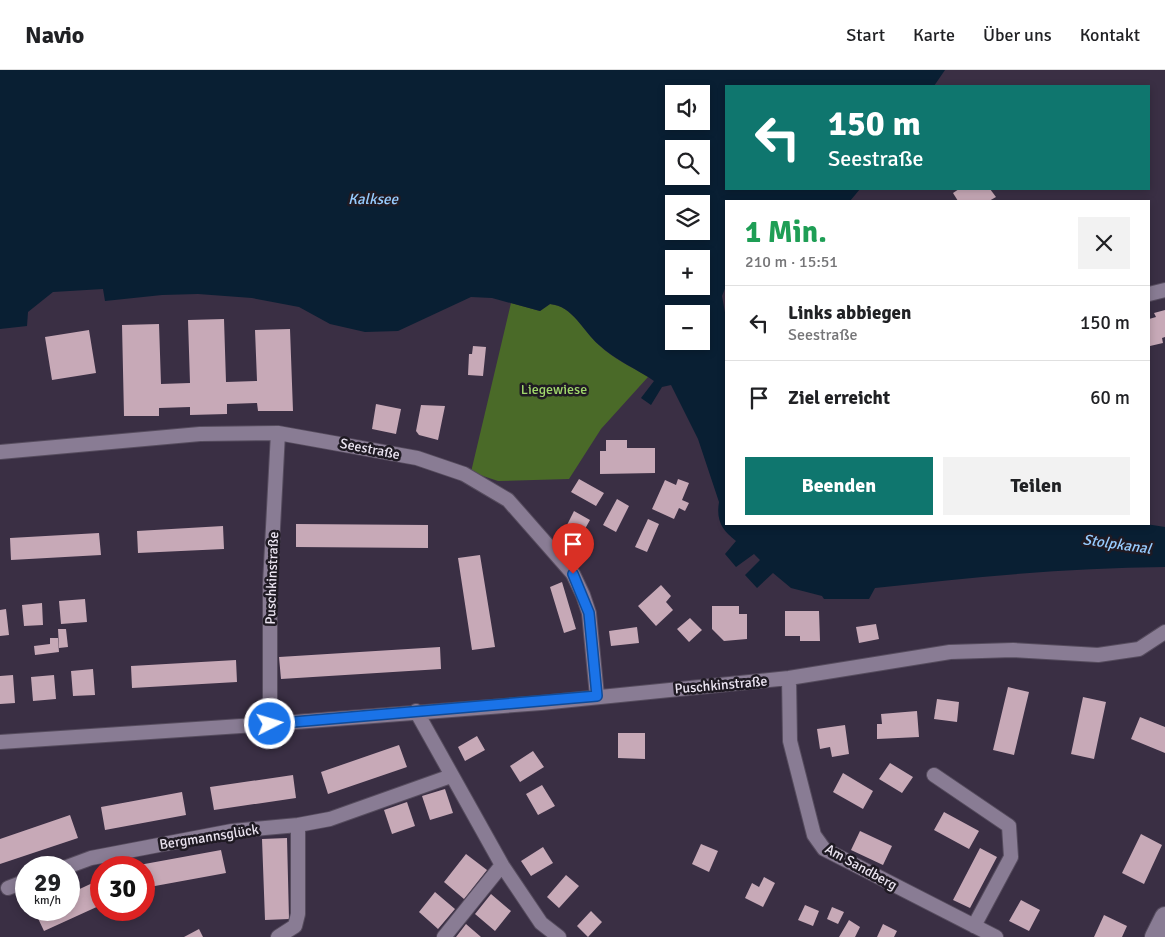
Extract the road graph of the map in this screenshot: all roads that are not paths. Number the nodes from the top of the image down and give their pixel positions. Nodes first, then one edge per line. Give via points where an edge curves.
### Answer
1 (1165, 290) edge
2 (1150, 294) edge
3 (278, 433) junction
4 (0, 452) edge
5 (1165, 632) edge
6 (788, 678) junction
7 (597, 696) junction
8 (416, 712) junction
9 (270, 724) junction
10 (0, 742) edge
11 (934, 775) dead end
12 (451, 776) junction
13 (298, 825) junction
14 (80, 862) edge
15 (502, 865) junction
16 (15, 885) edge
17 (8, 888) dead end
18 (1165, 917) edge
19 (974, 926) junction
20 (278, 937) edge
21 (444, 937) edge
22 (559, 937) edge
23 (996, 937) edge
24 (1155, 937) edge

1 - 2 street
3 - 4 street, Seestraße via 200,434
3 - 7 street, Seestraße via 417,458 464,474 508,500 573,574 583,594 589,613
3 - 9 street, Puschkinstraße via 270,584
5 - 6 street, Puschkinstraße via 1139,649 1098,655 1012,650 950,652
6 - 7 street, Puschkinstraße
6 - 19 street, Am Sandberg via 790,742 814,835 824,849
7 - 8 street, Puschkinstraße
8 - 9 street, Puschkinstraße
8 - 12 street
9 - 10 street, Puschkinstraße
11 - 19 street via 1009,826 1012,857
12 - 13 street, Bergmannsglück via 330,819
12 - 15 street
13 - 14 street, Bergmannsglück via 232,831
13 - 20 street via 298,914 295,926
15 - 21 street
15 - 22 street via 541,923
16 - 17 street
18 - 24 main road
19 - 23 street, Am Sandberg

